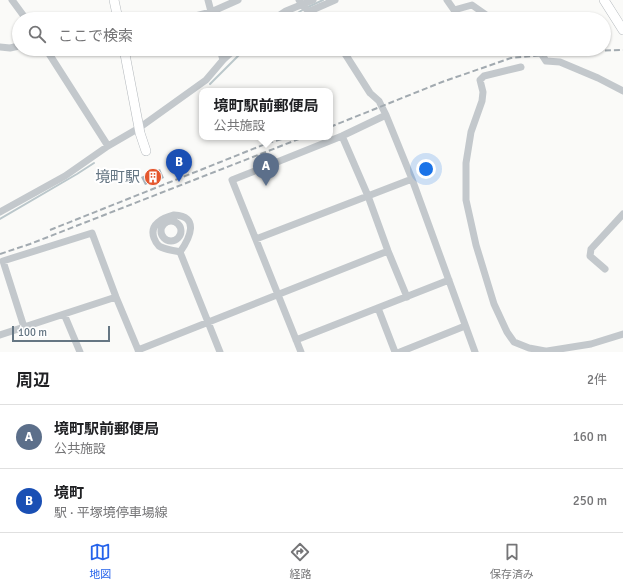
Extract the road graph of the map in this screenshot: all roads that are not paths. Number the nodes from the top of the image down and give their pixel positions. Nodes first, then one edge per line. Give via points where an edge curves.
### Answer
1 (12, 0) edge
2 (114, 0) edge
3 (208, 0) edge
4 (238, 0) edge
5 (313, 0) edge
6 (335, 0) edge
7 (447, 0) edge
8 (604, 0) edge
9 (301, 2) edge
10 (21, 12) edge
11 (117, 12) edge
12 (211, 12) edge
13 (217, 12) edge
14 (284, 12) edge
15 (310, 12) joint
16 (482, 12) edge
17 (623, 30) edge
18 (0, 47) edge
19 (12, 48) edge
20 (50, 56) edge
21 (125, 56) edge
22 (221, 56) edge
23 (227, 56) edge
24 (346, 56) edge
25 (543, 56) edge
26 (222, 60) junction
27 (521, 67) dead end
28 (623, 91) edge
29 (386, 115) junction
30 (141, 133) junction
31 (342, 136) junction
32 (332, 140) edge
33 (333, 140) edge
34 (108, 146) junction
35 (146, 151) dead end
36 (412, 179) junction
37 (368, 196) junction
38 (0, 212) edge
39 (623, 214) edge
40 (166, 220) junction
41 (178, 237) junction
42 (256, 239) junction
43 (170, 240) junction
44 (186, 242) junction
45 (168, 250) junction
46 (388, 251) junction
47 (180, 252) junction
48 (605, 268) dead end
49 (449, 280) junction
50 (277, 294) junction
51 (407, 296) junction
52 (116, 297) junction
53 (378, 308) junction
54 (64, 314) junction
55 (208, 322) junction
56 (465, 326) junction
57 (24, 327) junction
58 (623, 334) edge
59 (0, 335) edge
60 (296, 340) junction
61 (139, 351) edge
62 (542, 351) edge
63 (80, 352) edge
64 (220, 352) edge
65 (301, 352) edge
66 (396, 352) edge
67 (400, 352) edge
68 (475, 352) edge

1 - 10 street
2 - 11 main road
3 - 12 street
4 - 13 street
5 - 9 street
6 - 15 street
7 - 16 street via 454,10 472,5
8 - 17 main road
9 - 14 street
9 - 15 street
18 - 19 street
20 - 34 street
21 - 30 main road
22 - 26 street
23 - 26 street
24 - 29 street
25 - 28 street via 546,61 560,62
26 - 30 street via 206,80
27 - 62 street via 484,76 480,80 482,101 471,132 466,163 466,200 481,262 500,320 514,342
29 - 31 street
29 - 36 street
30 - 34 street
30 - 35 main road
31 - 33 street
31 - 37 street
32 - 42 street via 232,180
34 - 38 street via 64,176
36 - 37 street
36 - 49 street
37 - 42 street
37 - 46 street
39 - 48 street via 591,249 590,256
40 - 41 street via 179,224 181,232
40 - 43 street via 162,226 162,233 163,237
40 - 44 street via 174,215 181,215 189,222 191,233
40 - 45 street via 154,226 152,230 156,244
41 - 43 street
41 - 44 street
42 - 50 street
43 - 45 street
44 - 47 street
45 - 47 street
46 - 50 street
46 - 51 street
47 - 55 street
49 - 51 street
49 - 56 street
50 - 55 street
50 - 60 street
51 - 53 street
52 - 54 street
52 - 57 street via 92,233 3,261
52 - 61 street
53 - 60 street
53 - 66 street
54 - 57 street
54 - 63 street
55 - 61 street
55 - 64 street
56 - 67 street
56 - 68 street
57 - 59 street
58 - 62 street via 591,344
60 - 65 street

